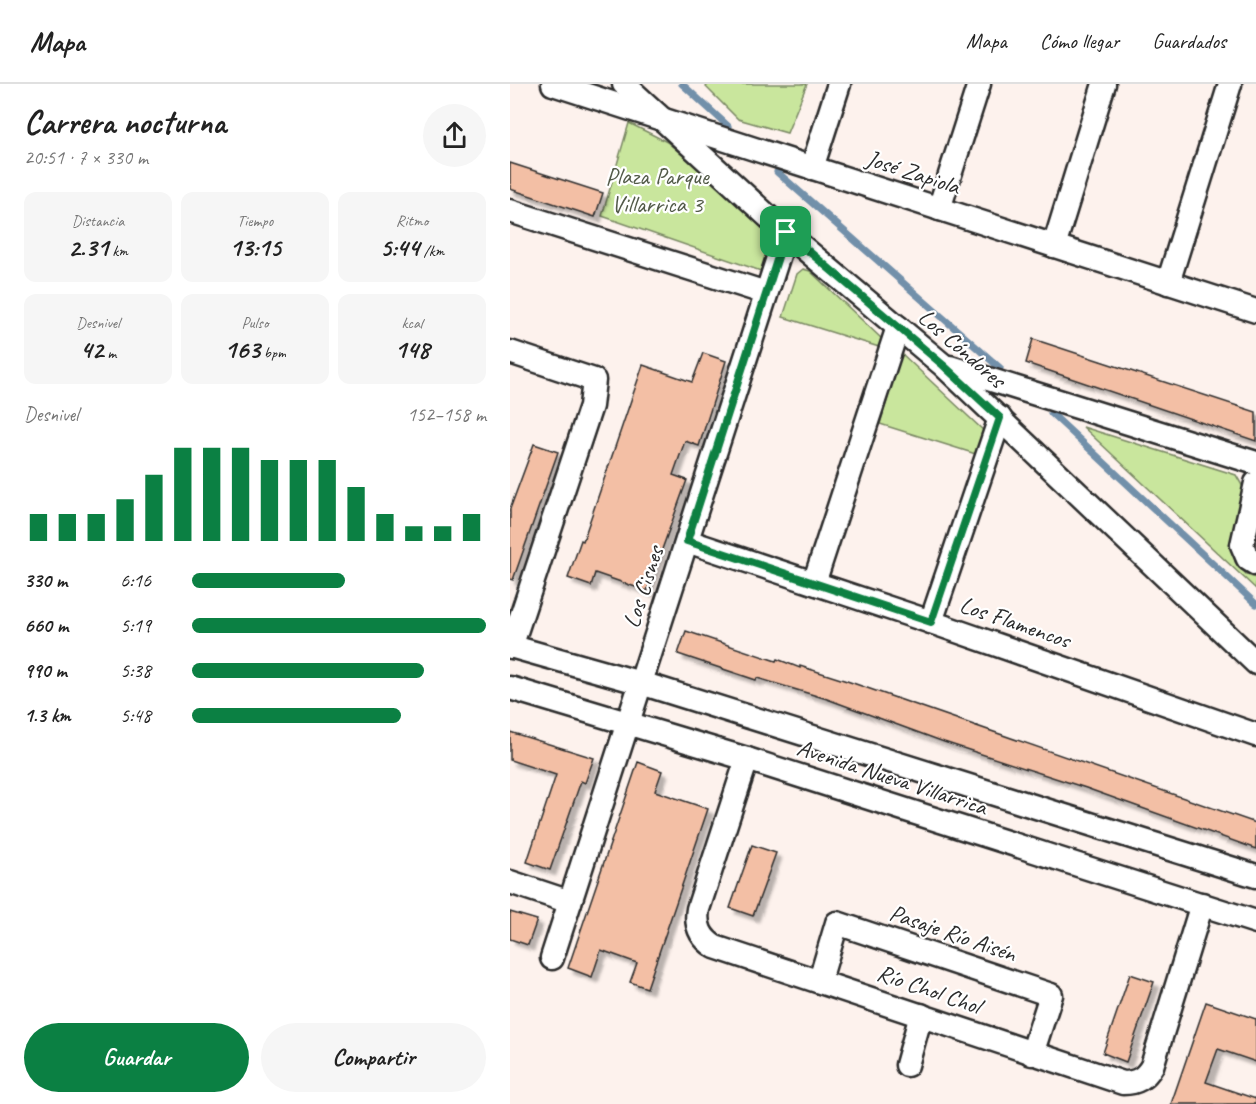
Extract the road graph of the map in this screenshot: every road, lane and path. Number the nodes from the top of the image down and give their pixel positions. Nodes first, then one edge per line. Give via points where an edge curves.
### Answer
1 (554, 84) edge
2 (624, 84) edge
3 (839, 84) edge
4 (979, 84) edge
5 (1104, 84) edge
6 (1230, 84) edge
7 (663, 120) junction
8 (812, 168) junction
9 (939, 209) junction
10 (510, 211) edge
11 (786, 232) junction
12 (1054, 246) junction
13 (1168, 283) junction
14 (766, 293) junction
15 (1256, 311) edge
16 (898, 327) junction
17 (510, 352) edge
18 (943, 365) junction
19 (1000, 418) junction
20 (1256, 463) edge
21 (1256, 483) edge
22 (687, 541) junction
23 (1256, 564) edge
24 (814, 583) junction
25 (931, 622) junction
26 (510, 646) edge
27 (1256, 663) edge
28 (640, 683) junction
29 (510, 688) edge
30 (628, 722) junction
31 (1256, 735) edge
32 (747, 759) junction
33 (1256, 876) edge
34 (510, 882) edge
35 (570, 902) junction
36 (1202, 904) junction
37 (1256, 922) edge
38 (552, 958) dead end
39 (820, 980) junction
40 (921, 1015) junction
41 (1032, 1053) junction
42 (907, 1065) dead end

1 - 7 street, José Zapiola
2 - 7 street, Los Cóndores
3 - 8 street
4 - 9 street
5 - 12 street
6 - 13 street
7 - 8 street, José Zapiola
7 - 11 street, Los Cóndores
8 - 9 street, José Zapiola
9 - 12 street, José Zapiola
10 - 14 street
11 - 14 street, Los Cisnes
11 - 16 street, Los Cóndores
12 - 13 street, José Zapiola
13 - 15 street, José Zapiola
14 - 22 street, Los Cisnes
16 - 18 street, Los Cóndores
16 - 24 street
17 - 26 street via 594,380 591,406
18 - 19 street, Los Cóndores
18 - 20 street
19 - 25 street
19 - 27 street, Los Cóndores
21 - 23 street via 1242,545 1248,559
22 - 24 street, Los Flamencos
22 - 28 street, Los Cisnes
24 - 25 street, Los Flamencos
25 - 31 street, Los Flamencos
26 - 28 street, Avenida Nueva Villarrica
28 - 30 street, Los Cisnes
28 - 33 street, Avenida Nueva Villarrica
29 - 30 street, Avenida Nueva Villarrica
30 - 32 street, Avenida Nueva Villarrica
30 - 35 street, Los Cisnes
32 - 36 street, Avenida Nueva Villarrica
32 - 39 street, Río Chol Chol via 698,909 699,930 715,946
34 - 35 street
35 - 38 street, Los Cisnes
36 - 37 street, Avenida Nueva Villarrica
36 - 41 street, Río Chol Chol via 1152,1066 1144,1077 1123,1083
39 - 40 street, Río Chol Chol
39 - 41 street, Pasaje Río Aisén via 837,922 1051,995
40 - 41 street, Río Chol Chol
40 - 42 street

